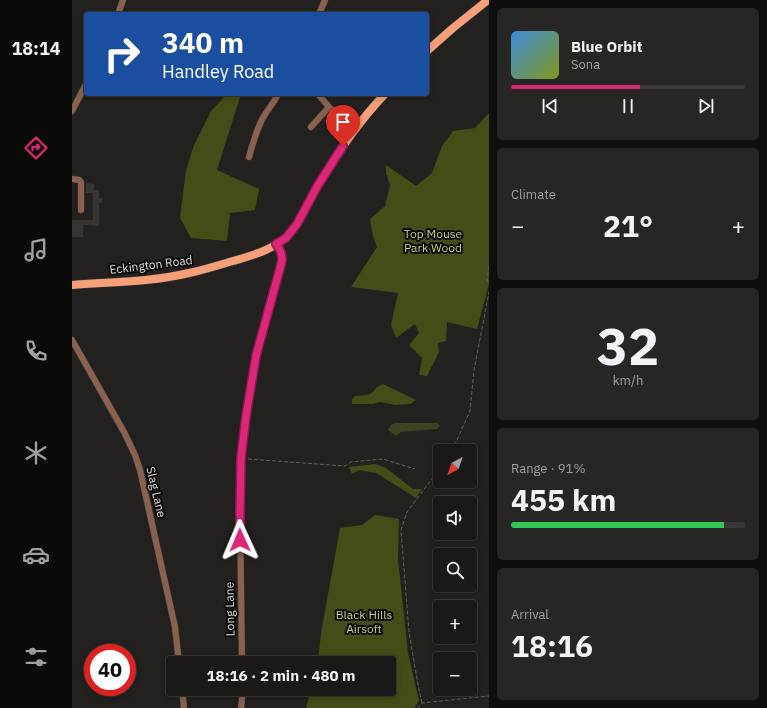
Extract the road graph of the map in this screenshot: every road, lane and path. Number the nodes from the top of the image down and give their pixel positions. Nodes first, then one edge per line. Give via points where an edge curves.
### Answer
1 (123, 0) edge
2 (325, 0) edge
3 (489, 0) edge
4 (119, 12) edge
5 (320, 12) edge
6 (429, 49) edge
7 (84, 88) edge
8 (277, 96) edge
9 (320, 96) edge
10 (383, 96) edge
11 (329, 107) junction
12 (72, 112) edge
13 (311, 127) dead end
14 (356, 129) junction
15 (249, 157) dead end
16 (72, 179) edge
17 (81, 210) dead end
18 (276, 244) junction
19 (489, 266) edge
20 (489, 284) edge
21 (72, 285) edge
22 (489, 292) edge
23 (72, 340) edge
24 (455, 444) edge
25 (241, 458) junction
26 (415, 469) dead end
27 (433, 477) edge
28 (178, 656) edge
29 (242, 656) edge
30 (183, 696) edge
31 (242, 696) edge
32 (489, 696) edge
33 (422, 703) junction
34 (184, 708) edge
35 (241, 708) edge
36 (417, 708) edge

1 - 4 street
2 - 5 street
3 - 6 main road
7 - 12 street
8 - 15 street via 260,124
9 - 11 street
10 - 14 main road, Eckington Road
11 - 13 street
11 - 14 street
14 - 18 main road, Eckington Road via 318,185 297,224 286,238
16 - 17 street via 81,182
18 - 21 main road, Eckington Road via 264,252 189,274
18 - 25 street, Long Lane via 280,249 282,261 256,356
19 - 20 path
22 - 24 path via 474,370 470,411
23 - 28 street, Slag Lane via 135,455 162,565
25 - 26 path via 345,466 351,462 383,459
25 - 29 street, Long Lane
27 - 33 path via 407,512 401,530 410,632
30 - 34 street
31 - 35 street
32 - 33 path
33 - 36 path

